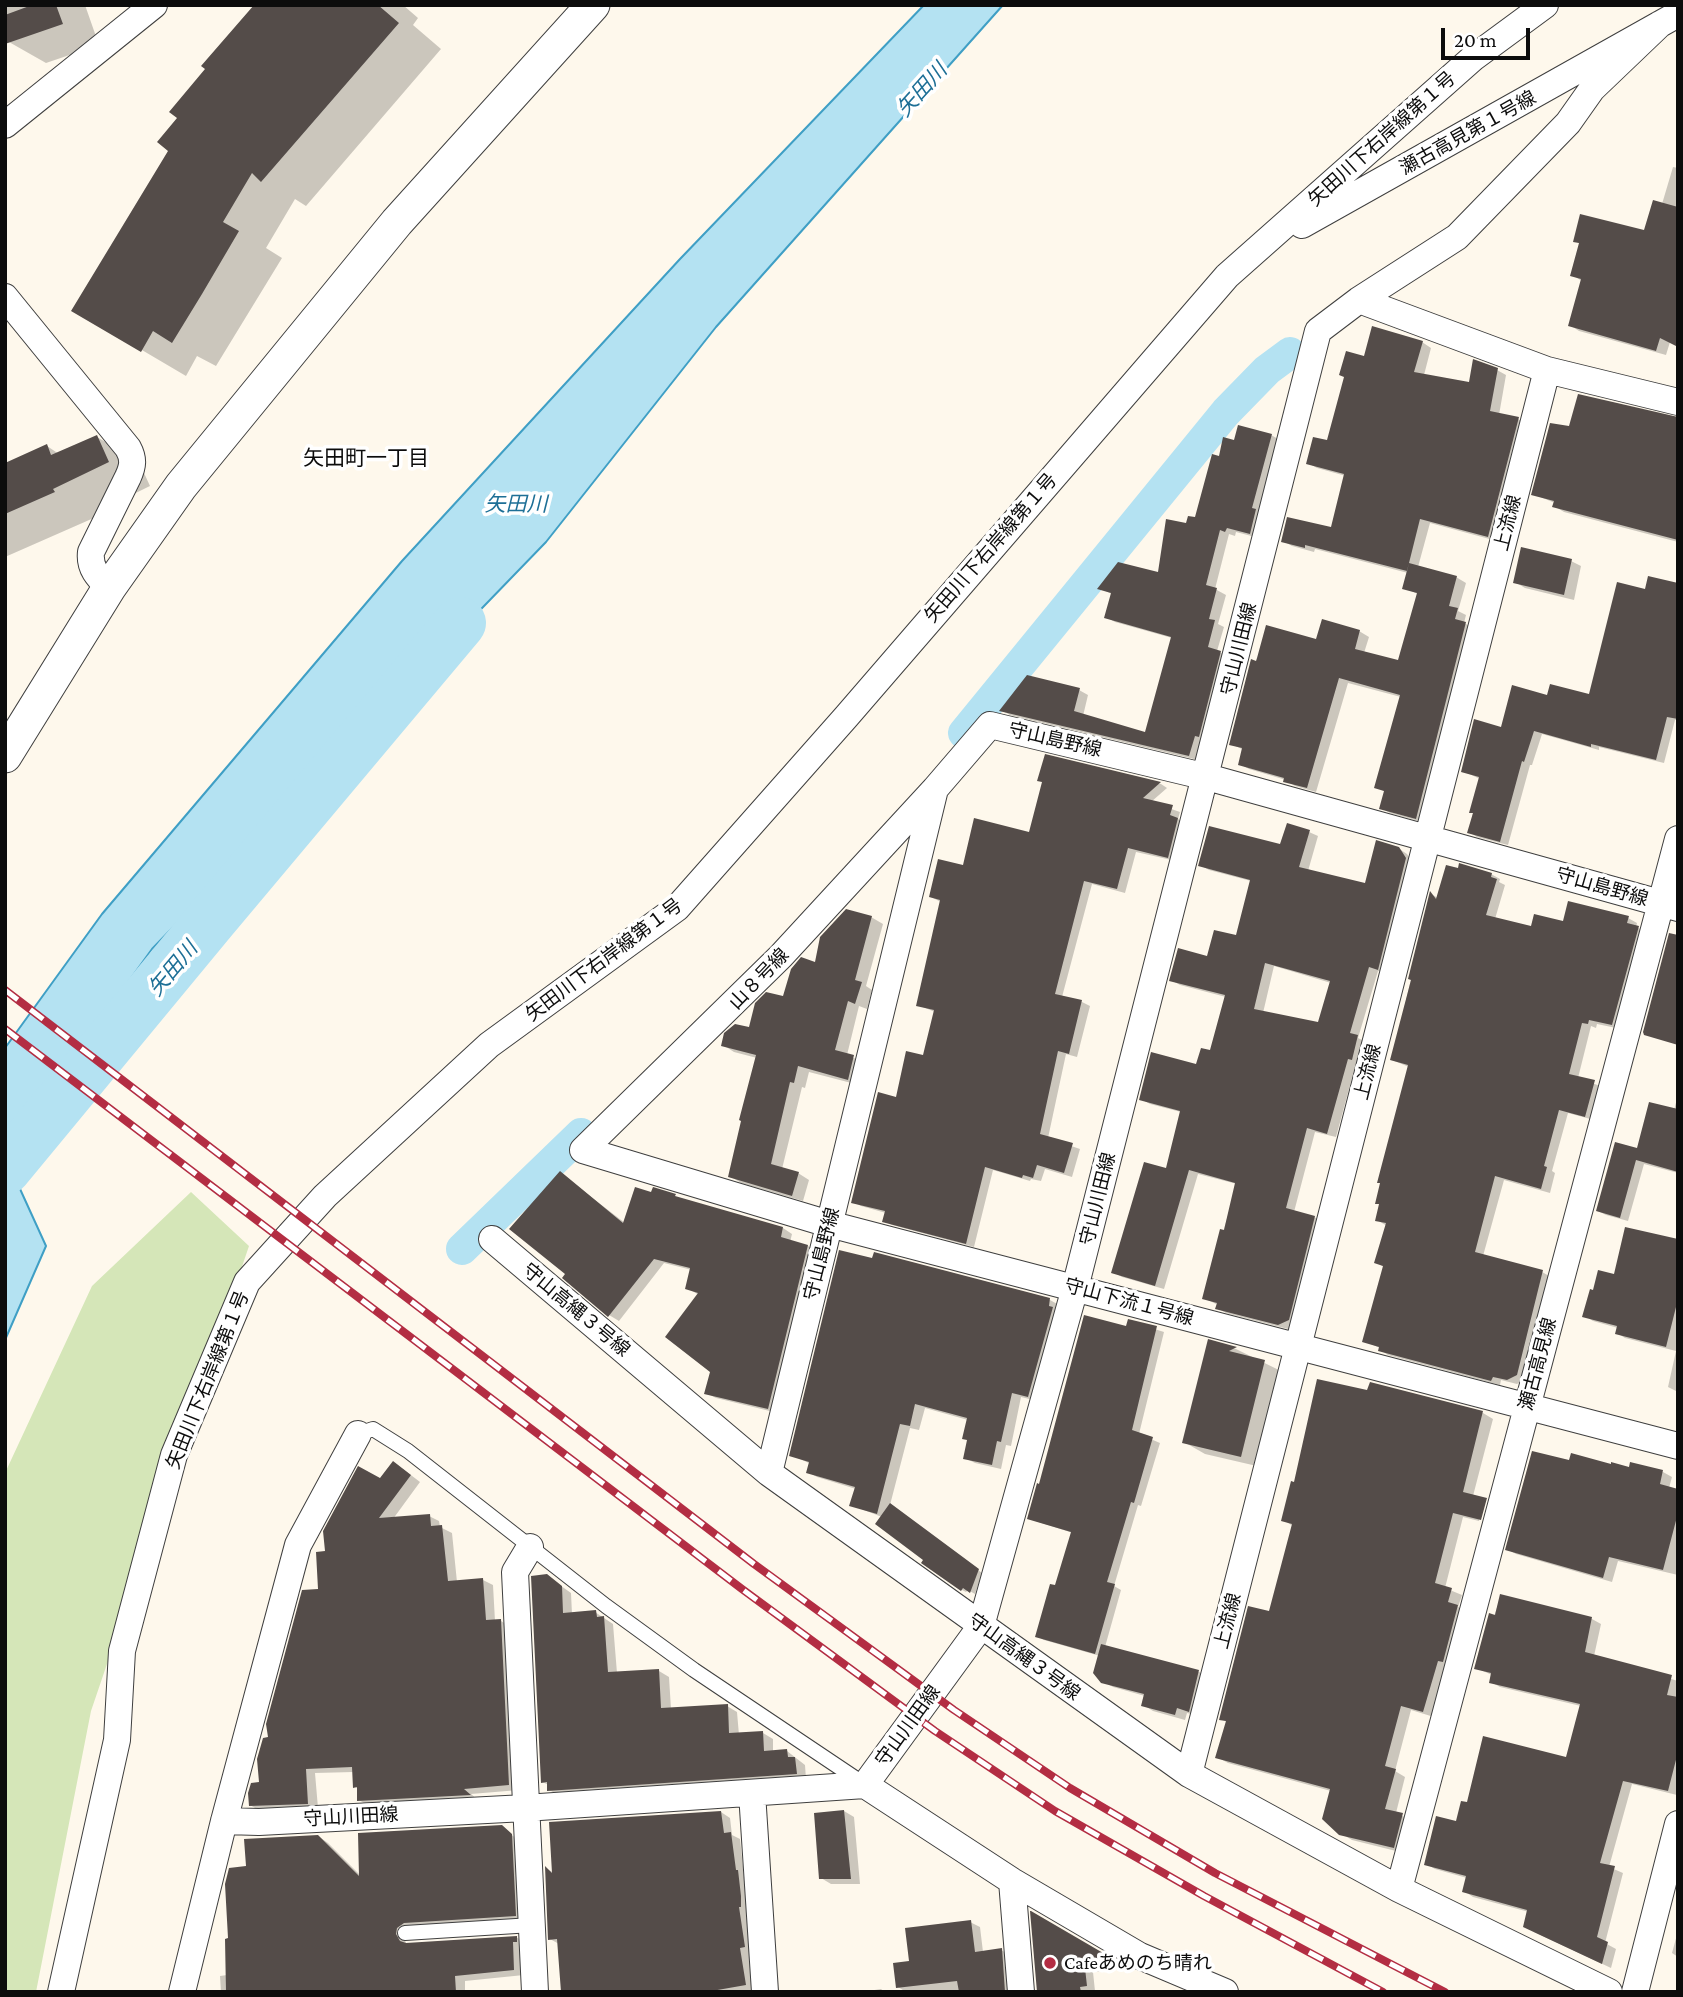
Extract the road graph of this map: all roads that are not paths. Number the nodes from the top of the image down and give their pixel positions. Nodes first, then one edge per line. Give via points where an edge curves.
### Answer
1 (154, 5) edge
2 (593, 5) edge
3 (1545, 5) edge
4 (1669, 19) edge
5 (5, 125) edge
6 (1258, 250) junction
7 (5, 297) edge
8 (1359, 300) junction
9 (1547, 370) junction
10 (1678, 402) edge
11 (108, 589) junction
12 (5, 756) edge
13 (1207, 776) junction
14 (935, 789) junction
15 (1429, 838) junction
16 (1678, 839) edge
17 (1669, 905) edge
18 (578, 1155) joint
19 (829, 1224) junction
20 (492, 1239) dead end
21 (1075, 1288) junction
22 (1298, 1346) junction
23 (1527, 1406) junction
24 (358, 1434) joint
25 (1678, 1446) edge
26 (769, 1473) junction
27 (530, 1547) junction
28 (981, 1626) junction
29 (1189, 1774) junction
30 (865, 1785) junction
31 (752, 1793) junction
32 (525, 1808) junction
33 (224, 1821) junction
34 (1678, 1824) edge
35 (1012, 1881) junction
36 (1399, 1889) junction
37 (532, 1925) junction
38 (405, 1933) dead end
39 (61, 1992) edge
40 (183, 1992) edge
41 (535, 1992) edge
42 (765, 1992) edge
43 (1021, 1992) edge
44 (1225, 1992) edge
45 (1609, 1992) edge
46 (1635, 1992) edge

1 - 5 street
2 - 11 street via 388,233 181,486
3 - 6 street, 矢田川下右岸線第１号 via 1473,58
4 - 6 street, 瀬古高見第１号線
4 - 8 street, 守山川田線 via 1592,89 1568,123 1457,237
6 - 39 street, 矢田川下右岸線第１号 via 1227,276 677,908 489,1045 324,1196 247,1282 174,1455 122,1651 117,1740
7 - 11 street via 132,456 128,478 91,552 93,569
8 - 9 street
8 - 13 street, 守山川田線 via 1318,331
9 - 10 street
9 - 15 street, 上流線
11 - 12 street
13 - 14 street, 守山島野線 via 990,725
13 - 15 street, 守山島野線
13 - 21 street, 守山川田線
14 - 18 street, 山８号線 via 781,956
14 - 19 street, 守山島野線
15 - 17 street, 守山島野線
15 - 22 street, 上流線
16 - 17 street, 瀬古高見線
17 - 23 street, 瀬古高見線
18 - 19 street, 守山下流１号線
19 - 21 street, 守山下流１号線
19 - 26 street, 守山島野線
20 - 26 street, 守山高縄３号線
21 - 22 street, 守山下流１号線
21 - 28 street, 守山川田線
22 - 23 street, 守山下流１号線
22 - 29 street, 上流線
23 - 25 street, 守山下流１号線
23 - 36 street, 瀬古高見線
24 - 27 lane via 373,1429 408,1451
24 - 33 street via 298,1545
26 - 28 street, 守山高縄３号線
27 - 30 lane via 694,1670
27 - 32 street via 514,1572
28 - 29 street, 守山高縄３号線
28 - 30 street, 守山川田線
29 - 36 street, 守山高縄３号線
30 - 31 street, 守山川田線
30 - 35 street
31 - 32 street, 守山川田線
31 - 42 street
32 - 33 street, 守山川田線
32 - 37 street
33 - 40 street
34 - 46 street
35 - 43 street
35 - 44 street via 1140,1956
36 - 45 street, 守山高縄３号線
37 - 38 lane
37 - 41 street

